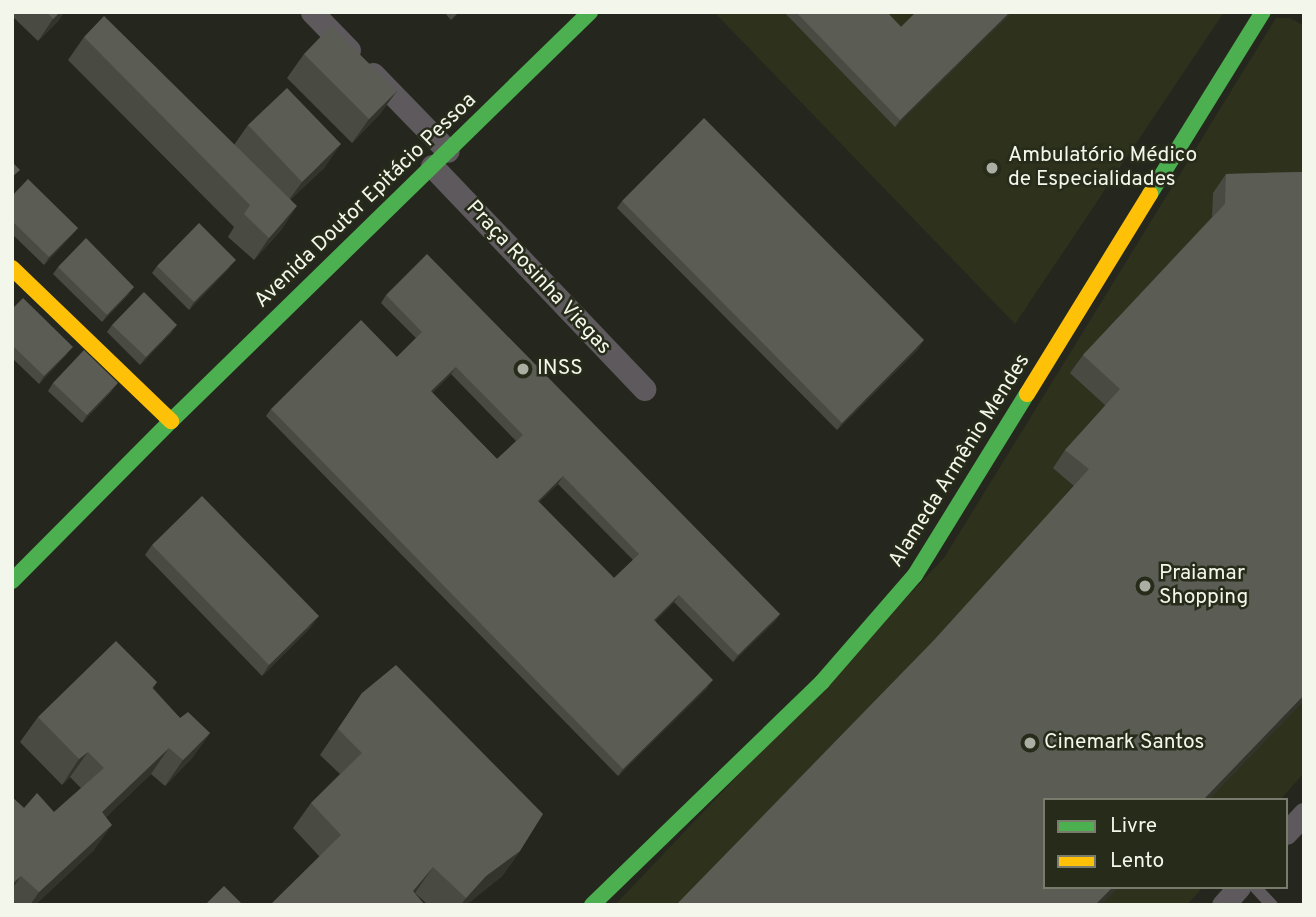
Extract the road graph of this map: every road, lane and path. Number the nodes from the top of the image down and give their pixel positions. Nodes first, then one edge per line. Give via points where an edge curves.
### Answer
1 (312, 12) edge
2 (590, 12) edge
3 (1263, 12) edge
4 (440, 158) junction
5 (12, 268) edge
6 (644, 389) dead end
7 (171, 421) junction
8 (12, 581) edge
9 (1304, 814) edge
10 (1288, 831) edge
11 (1237, 889) edge
12 (1257, 889) edge
13 (592, 905) edge
14 (1223, 905) edge
15 (1272, 905) edge

1 - 4 street, Praça Rosinha Viegas
2 - 4 main road, Avenida Doutor Epitácio Pessoa
3 - 13 main road, Alameda Armênio Mendes via 915,575 822,682
4 - 6 street, Praça Rosinha Viegas
4 - 7 main road, Avenida Doutor Epitácio Pessoa
5 - 7 main road
7 - 8 main road, Avenida Doutor Epitácio Pessoa
9 - 10 street
11 - 14 street
12 - 15 lane

